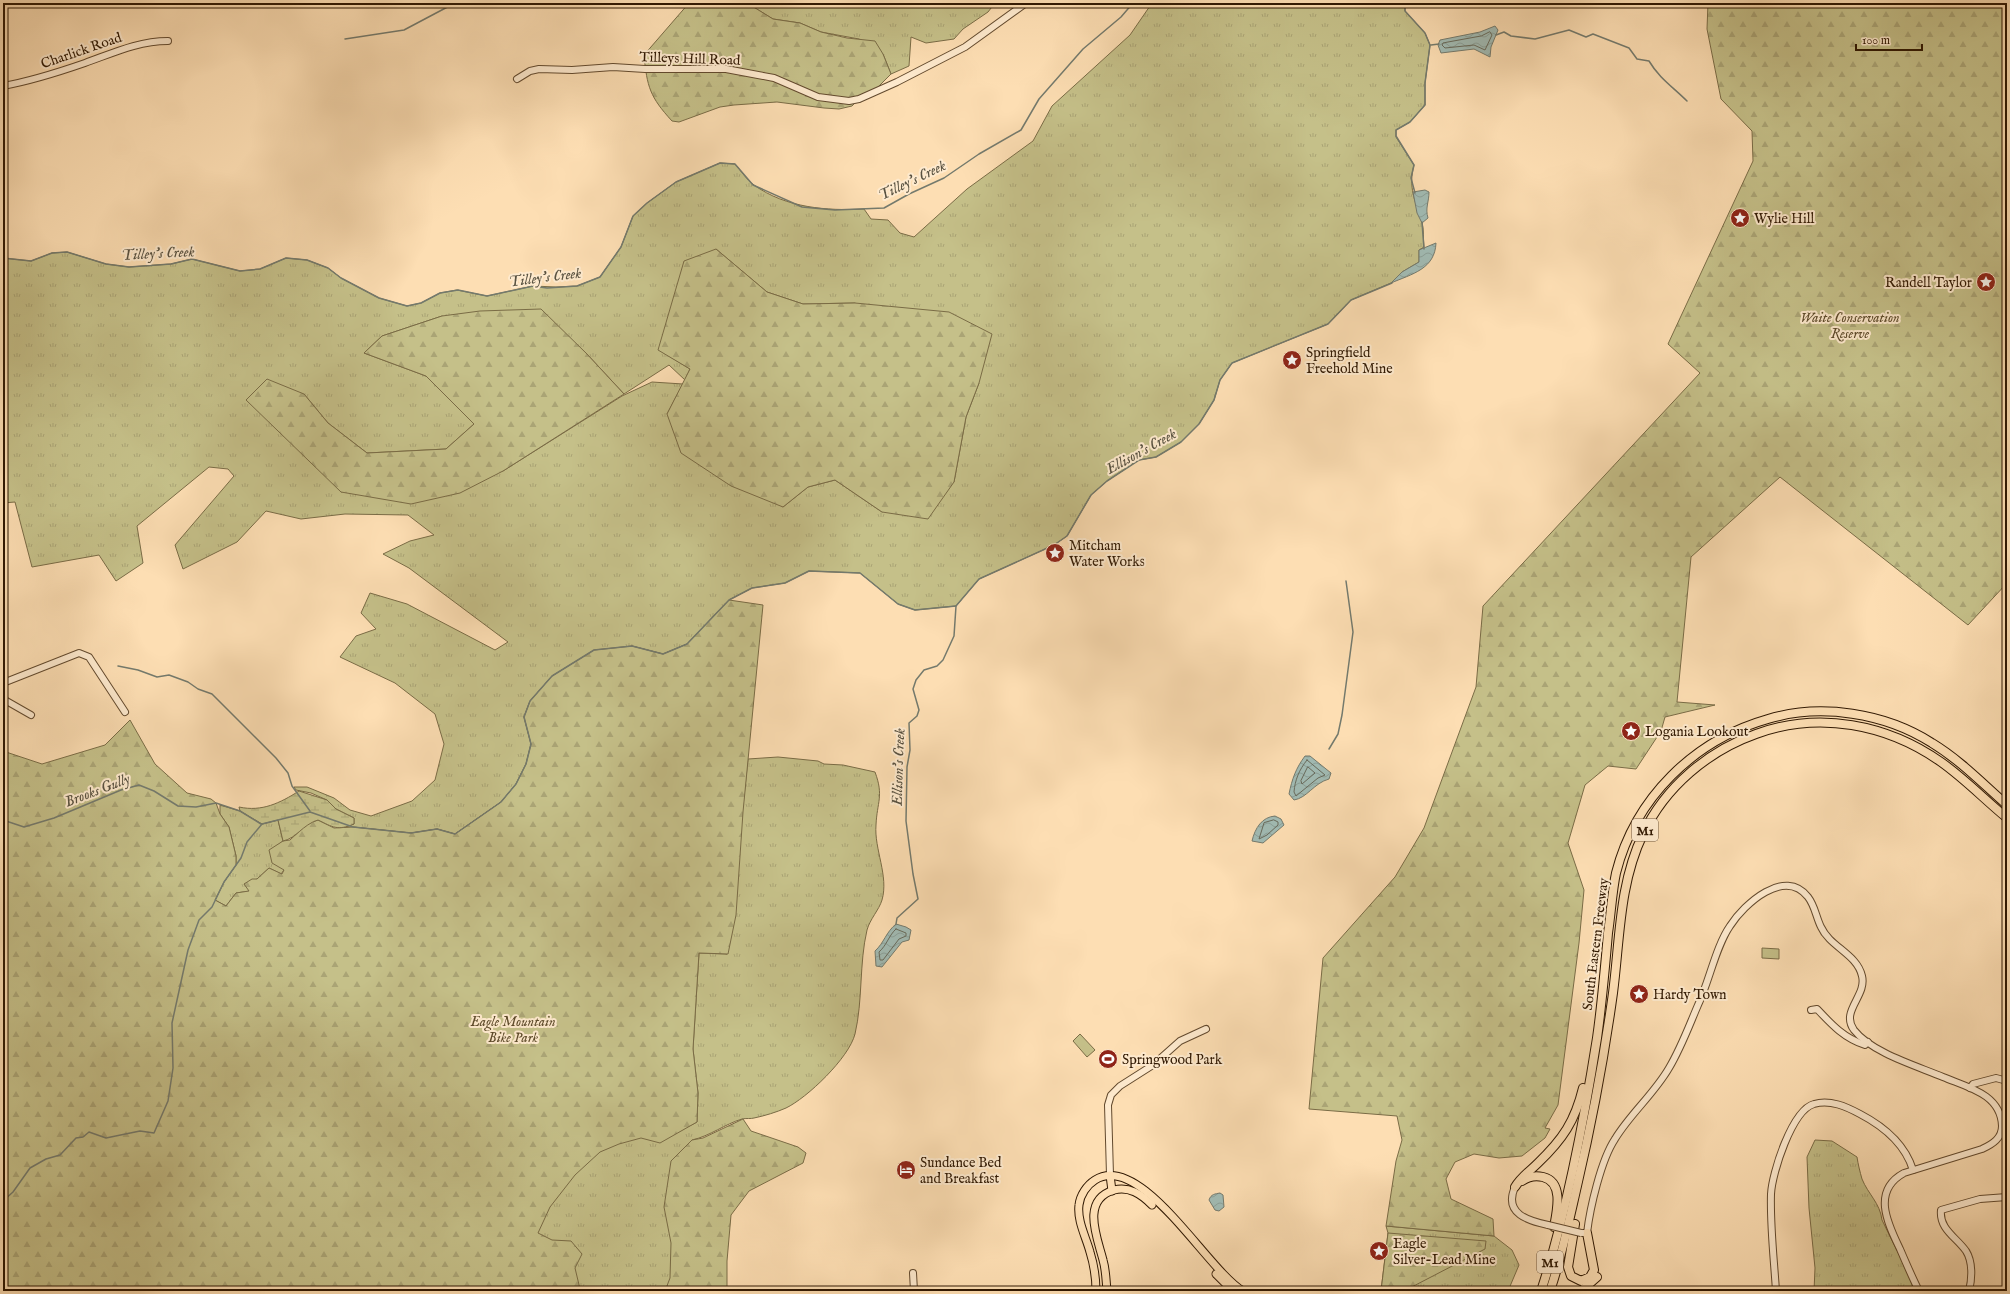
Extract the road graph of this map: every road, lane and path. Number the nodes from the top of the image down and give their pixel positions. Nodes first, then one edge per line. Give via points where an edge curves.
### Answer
1 (1026, 3) edge
2 (168, 41) dead end
3 (517, 79) dead end
4 (3, 86) edge
5 (3, 682) edge
6 (3, 699) edge
7 (125, 712) dead end
8 (31, 715) dead end
9 (2007, 804) edge
10 (2007, 818) edge
11 (1811, 1010) dead end
12 (1600, 1014) junction
13 (1206, 1029) dead end
14 (1868, 1042) junction
15 (2007, 1081) edge
16 (1970, 1088) junction
17 (2004, 1132) edge
18 (1582, 1167) junction
19 (1913, 1170) junction
20 (1110, 1175) junction
21 (1515, 1187) junction
22 (1124, 1189) junction
23 (1112, 1191) junction
24 (2007, 1197) edge
25 (1584, 1233) junction
26 (913, 1274) dead end
27 (914, 1291) edge
28 (1096, 1291) edge
29 (1107, 1291) edge
30 (1233, 1291) edge
31 (1243, 1291) edge
32 (1536, 1291) edge
33 (1541, 1291) edge
34 (1550, 1291) edge
35 (1581, 1291) edge
36 (1776, 1291) edge
37 (1918, 1291) edge
38 (1969, 1291) edge

1 - 3 street, Tilleys Hill Road via 965,47 897,82 849,101 818,97 774,78 726,69 539,69
2 - 4 street, Charlick Road via 144,42 19,84
5 - 7 street via 79,653 89,657
6 - 8 street
9 - 12 highway, South Eastern Freeway / M1 via 1932,742 1890,722 1867,716 1828,712 1797,713 1775,717 1730,732 1710,743 1673,773 1644,809 1632,830 1621,858 1612,896
10 - 18 highway, South Eastern Freeway / M1 via 1924,750 1882,731 1858,726 1813,722 1774,728 1745,738 1704,761 1670,793 1656,811 1644,832 1628,875 1606,1039
11 - 14 street via 1817,1010 1846,1037 1864,1045
12 - 21 highway via 1581,1096 1572,1122 1562,1138
12 - 33 highway, South Eastern Freeway / M1 via 1574,1161 1554,1252
13 - 20 street via 1180,1041 1153,1065 1120,1086 1111,1095 1108,1105
14 - 16 street via 1883,1051
14 - 25 street via 1855,1030 1850,1019 1862,988 1862,975 1854,961 1824,933 1810,900 1797,888 1786,885 1762,894 1729,926 1702,997 1669,1068 1609,1149
15 - 16 street via 1996,1078 1973,1084
16 - 17 street via 1987,1096 1993,1102 1999,1112
17 - 19 street via 1982,1149
18 - 25 highway via 1568,1267 1571,1276 1581,1281 1590,1278 1594,1270
18 - 34 highway, South Eastern Freeway / M1
19 - 36 street via 1891,1135 1875,1122 1839,1105 1819,1103 1806,1108 1786,1136 1771,1193
19 - 37 street via 1893,1182 1884,1198 1888,1224
20 - 22 main road via 1122,1182
20 - 23 main road
20 - 28 main road via 1098,1179 1087,1187 1079,1205 1080,1222 1095,1275
20 - 31 main road via 1125,1177 1139,1186 1185,1230 1225,1277
21 - 25 street, bridge via 1513,1201 1519,1214 1527,1220
21 - 32 highway via 1527,1178 1540,1176 1550,1181 1557,1193 1553,1235
22 - 23 main road
22 - 30 main road via 1138,1193 1152,1204
23 - 29 main road via 1099,1202 1094,1215 1095,1230 1104,1261
24 - 38 street via 1980,1199 1941,1210 1940,1216 1945,1229 1967,1252 1972,1279
25 - 35 highway via 1596,1256 1599,1271 1593,1282
26 - 27 street

